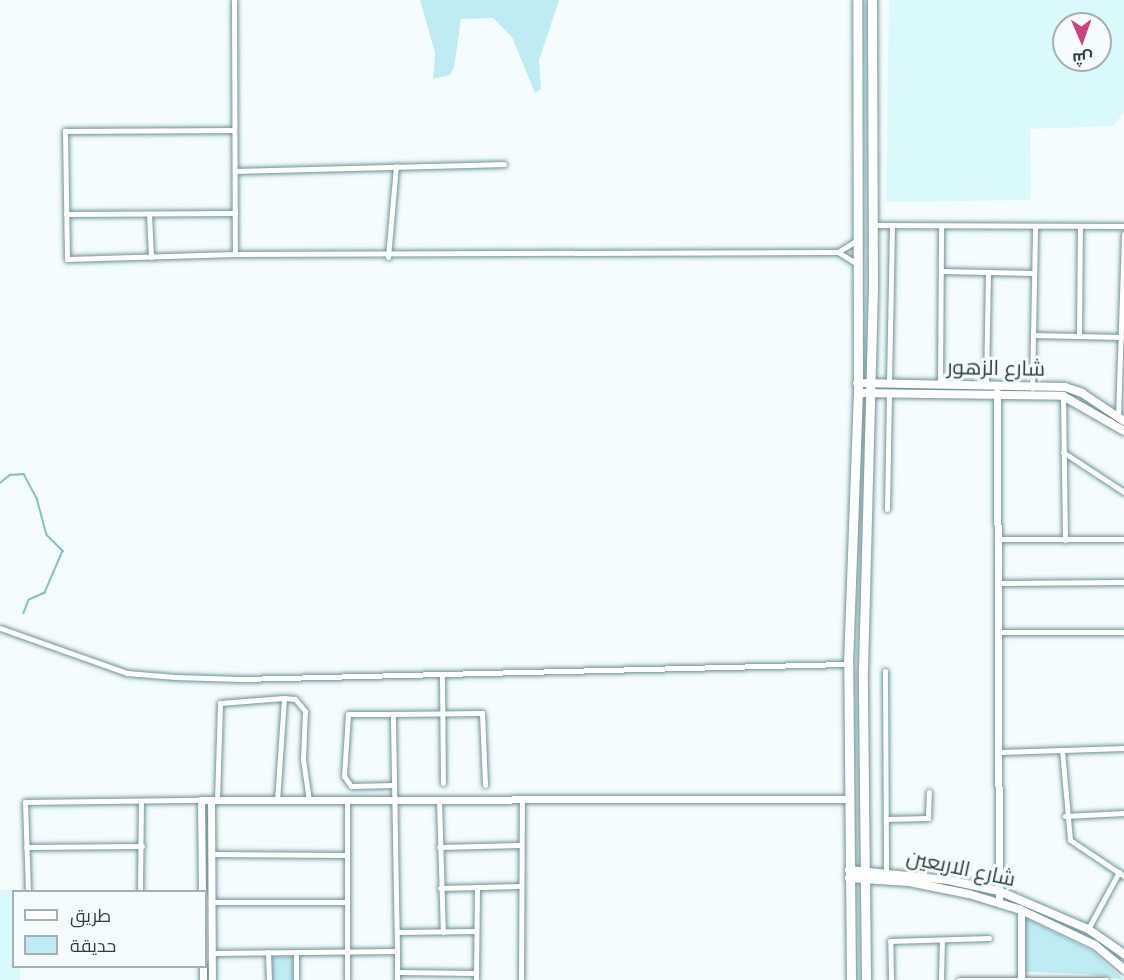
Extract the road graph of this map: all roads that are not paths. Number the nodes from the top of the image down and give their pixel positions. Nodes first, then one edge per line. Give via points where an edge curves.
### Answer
1 (234, 0) edge
2 (857, 0) edge
3 (872, 0) edge
4 (234, 130) junction
5 (873, 157) junction
6 (858, 159) junction
7 (504, 164) dead end
8 (396, 166) junction
9 (236, 171) junction
10 (236, 213) junction
11 (66, 214) junction
12 (149, 214) junction
13 (873, 225) junction
14 (892, 225) junction
15 (941, 226) junction
16 (1035, 226) junction
17 (1080, 226) junction
18 (1124, 226) edge
19 (1124, 234) edge
20 (858, 239) junction
21 (838, 252) junction
22 (235, 254) junction
23 (151, 257) junction
24 (388, 257) junction
25 (858, 266) junction
26 (942, 271) junction
27 (988, 272) junction
28 (1034, 273) junction
29 (1033, 335) junction
30 (1079, 336) junction
31 (1121, 337) junction
32 (889, 383) junction
33 (940, 385) junction
34 (986, 386) junction
35 (871, 387) junction
36 (857, 388) junction
37 (1032, 388) junction
38 (997, 391) junction
39 (889, 393) junction
40 (1063, 396) junction
41 (1121, 419) edge
42 (1124, 431) edge
43 (1063, 452) junction
44 (1124, 492) edge
45 (887, 509) dead end
46 (1000, 539) junction
47 (1124, 539) edge
48 (1065, 540) junction
49 (1124, 582) edge
50 (999, 583) junction
51 (0, 628) edge
52 (1000, 632) junction
53 (1124, 632) edge
54 (849, 664) junction
55 (885, 671) dead end
56 (442, 674) junction
57 (284, 698) junction
58 (442, 712) junction
59 (393, 714) junction
60 (1124, 748) edge
61 (1062, 750) junction
62 (1000, 752) junction
63 (443, 783) dead end
64 (394, 785) junction
65 (484, 785) dead end
66 (929, 792) dead end
67 (849, 799) junction
68 (201, 800) junction
69 (214, 800) junction
70 (141, 801) junction
71 (276, 801) junction
72 (309, 801) junction
73 (439, 801) junction
74 (522, 801) junction
75 (347, 802) junction
76 (396, 802) junction
77 (1124, 813) edge
78 (1065, 816) junction
79 (886, 819) junction
80 (521, 845) junction
81 (142, 846) junction
82 (26, 847) junction
83 (439, 847) junction
84 (211, 854) junction
85 (346, 855) junction
86 (886, 871) junction
87 (849, 874) junction
88 (864, 874) junction
89 (1121, 874) edge
90 (521, 886) junction
91 (477, 887) junction
92 (440, 888) junction
93 (28, 890) edge
94 (141, 890) edge
95 (202, 890) edge
96 (999, 891) junction
97 (211, 902) junction
98 (346, 902) junction
99 (999, 903) junction
100 (1021, 910) junction
101 (1088, 929) junction
102 (476, 931) junction
103 (397, 932) junction
104 (443, 932) junction
105 (989, 938) dead end
106 (942, 940) junction
107 (397, 951) junction
108 (268, 952) junction
109 (346, 952) junction
110 (212, 953) junction
111 (296, 954) junction
112 (1124, 954) edge
113 (1124, 969) edge
114 (397, 972) junction
115 (476, 976) edge
116 (1021, 979) edge
117 (212, 980) edge
118 (269, 980) edge
119 (296, 980) edge
120 (347, 980) edge
121 (397, 980) edge
122 (521, 980) edge
123 (851, 980) edge
124 (866, 980) edge
125 (891, 980) edge
126 (941, 980) edge
127 (959, 980) edge
128 (1106, 980) edge

1 - 4 street
2 - 6 main road
3 - 5 main road
4 - 9 street
4 - 11 street via 65,130
5 - 6 main road
5 - 13 main road
6 - 20 main road
7 - 8 street
8 - 9 street
8 - 24 street
9 - 10 street
10 - 12 street
10 - 22 street
11 - 12 street
11 - 23 street via 68,260
12 - 23 street
13 - 14 street
13 - 35 main road
14 - 15 street
14 - 32 street
15 - 16 street
15 - 26 street
16 - 17 street
16 - 28 street
17 - 18 street
17 - 30 street
19 - 31 street
20 - 21 street
20 - 25 main road
21 - 24 street
21 - 25 street
22 - 23 street
22 - 24 street
25 - 36 main road
26 - 27 street
26 - 33 street
27 - 28 street
27 - 34 street
28 - 29 street
29 - 30 street
29 - 37 street
30 - 31 street
31 - 41 street
32 - 33 main road, شارع الزهور
32 - 35 main road, شارع الزهور
33 - 34 main road, شارع الزهور
34 - 38 main road, شارع الزهور
35 - 36 main road, شارع الزهور
35 - 39 main road, شارع الزهور
35 - 88 main road via 863,657
36 - 54 main road
37 - 38 main road, شارع الزهور
37 - 41 main road, شارع الزهور via 1074,389
38 - 39 main road, شارع الزهور
38 - 40 main road, شارع الزهور
38 - 46 street
39 - 45 street
40 - 42 main road, شارع الزهور via 1078,401
40 - 43 street
43 - 44 street
43 - 48 street
46 - 48 street
46 - 50 street
47 - 48 street
49 - 50 street
50 - 52 street
51 - 56 street via 127,673 241,679
52 - 53 street
52 - 62 street
54 - 56 street
54 - 67 main road
55 - 79 street
56 - 58 street
57 - 69 street via 220,703
57 - 71 street
57 - 72 street via 295,699 304,711 303,759
58 - 59 street
58 - 63 street
58 - 65 street via 482,713
59 - 64 street
59 - 64 street via 348,714 344,776 351,786
60 - 61 street
61 - 62 street
61 - 78 street
62 - 96 street
64 - 76 street
66 - 79 street via 928,818
67 - 74 street
67 - 87 main road
68 - 69 street
68 - 70 street
68 - 95 street
69 - 71 street
69 - 84 street
70 - 81 street
70 - 82 street via 25,802
71 - 72 street
72 - 75 street
73 - 74 street
73 - 76 street
73 - 83 street
74 - 80 street
75 - 76 street
75 - 85 street
76 - 103 street
77 - 78 street
78 - 89 street via 1070,840
79 - 86 street
80 - 83 street
80 - 90 street
81 - 82 street
81 - 94 street
82 - 93 street
83 - 92 street
84 - 85 street
84 - 97 street
85 - 98 street
86 - 88 main road, شارع الاربعين
86 - 96 main road, شارع الاربعين
87 - 88 main road, شارع الاربعين
87 - 123 main road
88 - 99 main road
88 - 124 main road
89 - 101 street
90 - 91 street
90 - 122 street
91 - 92 street
91 - 102 street
92 - 104 street
96 - 99 street
96 - 101 main road, شارع الاربعين
97 - 98 street
97 - 110 street
98 - 109 street
99 - 100 main road
100 - 113 main road via 1095,945
100 - 116 street
101 - 112 main road, شارع الاربعين
102 - 104 street
102 - 115 street
103 - 104 street
103 - 107 street
105 - 106 street
106 - 125 street via 890,941
106 - 126 street
107 - 109 street
107 - 114 street
108 - 110 street
108 - 111 street
108 - 118 street
109 - 111 street
109 - 120 street
110 - 117 street
111 - 119 street
114 - 115 street
114 - 121 street
116 - 127 street
116 - 128 street

